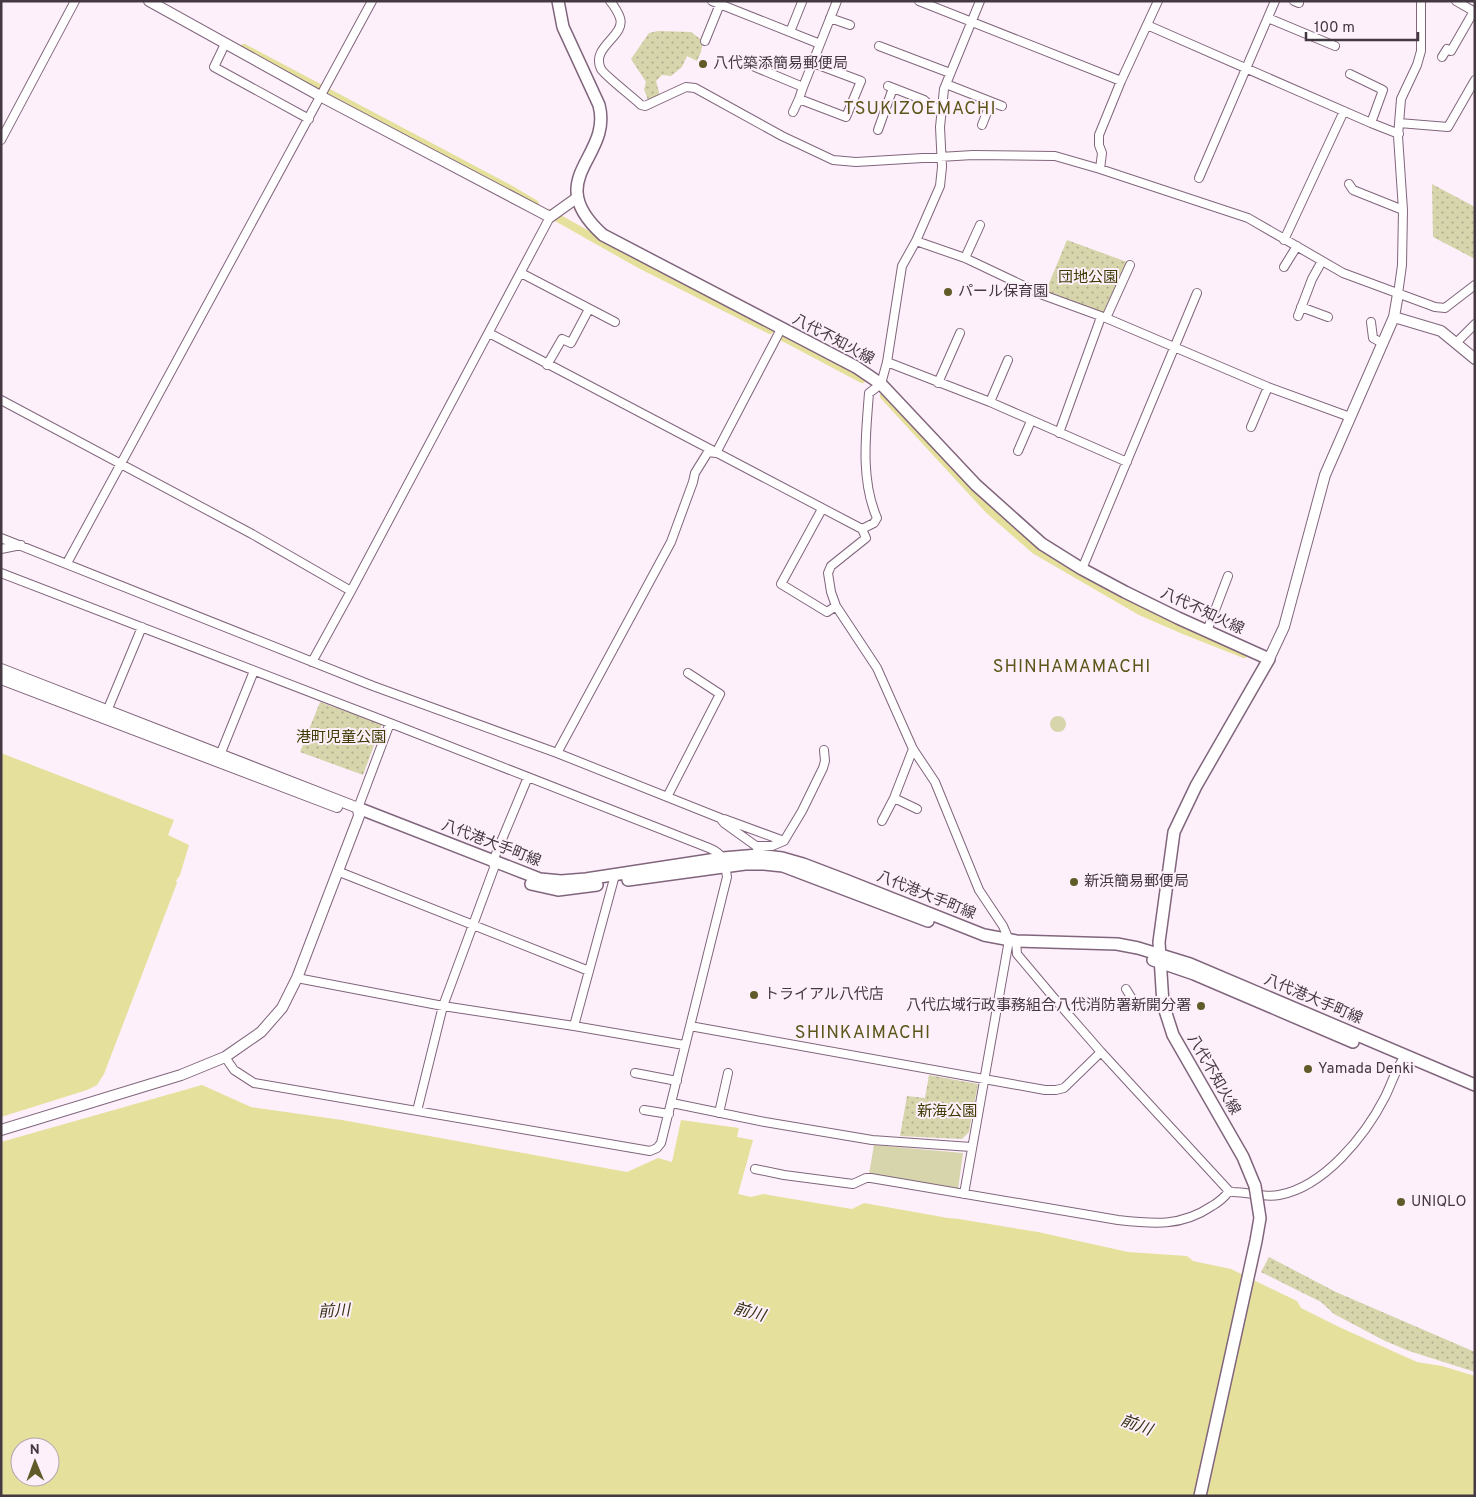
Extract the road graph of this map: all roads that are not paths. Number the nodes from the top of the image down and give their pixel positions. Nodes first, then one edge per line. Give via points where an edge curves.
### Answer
1 (75, 1) edge
2 (149, 1) edge
3 (372, 1) edge
4 (558, 1) edge
5 (610, 1) edge
6 (837, 1) edge
7 (919, 1) edge
8 (980, 1) edge
9 (1158, 1) edge
10 (1275, 1) edge
11 (1421, 1) edge
12 (1456, 1) edge
13 (802, 2) edge
14 (716, 3) edge
15 (1474, 12) edge
16 (830, 18) junction
17 (1268, 18) junction
18 (972, 22) junction
19 (850, 25) dead end
20 (1147, 25) junction
21 (790, 32) junction
22 (705, 41) dead end
23 (226, 44) junction
24 (820, 44) junction
25 (879, 46) dead end
26 (1335, 46) dead end
27 (1442, 57) dead end
28 (743, 62) dead end
29 (813, 63) junction
30 (1246, 69) junction
31 (950, 73) junction
32 (1350, 74) dead end
33 (1475, 80) edge
34 (1121, 81) junction
35 (946, 84) junction
36 (803, 87) junction
37 (322, 97) junction
38 (799, 99) junction
39 (991, 102) junction
40 (1353, 105) dead end
41 (1002, 106) dead end
42 (942, 110) junction
43 (793, 112) dead end
44 (1347, 113) junction
45 (310, 120) junction
46 (1371, 123) junction
47 (1399, 123) junction
48 (982, 125) dead end
49 (878, 130) dead end
50 (1399, 134) junction
51 (1, 140) edge
52 (942, 157) junction
53 (1100, 169) junction
54 (1199, 178) dead end
55 (1349, 184) dead end
56 (578, 198) junction
57 (1403, 210) junction
58 (551, 217) junction
59 (980, 225) dead end
60 (1284, 240) junction
61 (916, 241) junction
62 (1297, 246) junction
63 (965, 258) junction
64 (1322, 261) junction
65 (1130, 264) dead end
66 (1284, 267) dead end
67 (521, 273) junction
68 (1475, 285) edge
69 (1198, 293) dead end
70 (1398, 294) junction
71 (1301, 307) junction
72 (589, 309) junction
73 (1298, 316) dead end
74 (1394, 317) junction
75 (1103, 318) junction
76 (1328, 318) dead end
77 (616, 322) dead end
78 (1370, 322) dead end
79 (1475, 324) edge
80 (781, 329) junction
81 (489, 333) junction
82 (960, 333) dead end
83 (1457, 342) junction
84 (1382, 343) junction
85 (1175, 348) junction
86 (1475, 358) edge
87 (1008, 360) dead end
88 (887, 362) junction
89 (546, 364) junction
90 (938, 383) junction
91 (881, 384) junction
92 (1268, 387) junction
93 (1, 400) edge
94 (990, 402) junction
95 (1350, 417) junction
96 (1030, 421) junction
97 (1252, 427) dead end
98 (1059, 433) junction
99 (1018, 451) dead end
100 (716, 453) junction
101 (1127, 462) junction
102 (121, 463) junction
103 (822, 509) junction
104 (862, 529) junction
105 (1, 538) edge
106 (21, 545) junction
107 (1, 549) edge
108 (67, 563) junction
109 (1082, 569) junction
110 (1, 573) edge
111 (1228, 576) dead end
112 (351, 591) junction
113 (836, 606) junction
114 (142, 627) junction
115 (1206, 631) junction
116 (1270, 658) junction
117 (312, 662) junction
118 (1, 670) edge
119 (254, 671) junction
120 (688, 673) dead end
121 (1, 679) edge
122 (107, 711) junction
123 (390, 723) junction
124 (913, 749) junction
125 (824, 750) dead end
126 (557, 753) junction
127 (220, 755) junction
128 (528, 777) junction
129 (667, 797) junction
130 (894, 798) junction
131 (917, 810) dead end
132 (358, 812) junction
133 (720, 818) junction
134 (882, 821) dead end
135 (784, 841) junction
136 (757, 851) junction
137 (724, 862) junction
138 (493, 865) junction
139 (337, 872) junction
140 (614, 879) junction
141 (473, 924) junction
142 (1012, 944) junction
143 (1159, 958) junction
144 (589, 971) junction
145 (298, 978) junction
146 (1126, 989) dead end
147 (1081, 1001) dead end
148 (1163, 1004) junction
149 (443, 1006) junction
150 (1067, 1013) junction
151 (574, 1026) junction
152 (690, 1026) junction
153 (684, 1045) junction
154 (1101, 1052) junction
155 (225, 1057) junction
156 (1403, 1059) junction
157 (635, 1073) dead end
158 (728, 1073) dead end
159 (984, 1079) junction
160 (676, 1080) junction
161 (1475, 1085) edge
162 (1475, 1094) edge
163 (672, 1103) junction
164 (644, 1110) dead end
165 (417, 1111) junction
166 (719, 1113) junction
167 (668, 1114) junction
168 (1, 1130) edge
169 (971, 1147) junction
170 (756, 1169) dead end
171 (1230, 1191) junction
172 (964, 1194) junction
173 (1200, 1496) edge

1 - 51 street
2 - 23 street
3 - 37 street
4 - 56 main road, 八代不知火線 via 563,27 602,115 599,138 580,172
5 - 52 street via 620,18 620,27 602,49 601,69 641,105 646,106 686,87 694,88 833,160 856,162
6 - 16 street
7 - 18 street
8 - 18 street
9 - 20 street
10 - 17 street
11 - 47 street via 1420,51 1401,98
12 - 15 street
13 - 21 street
14 - 21 street
14 - 22 street
15 - 27 street via 1451,51 1447,49
16 - 19 street
16 - 24 street
17 - 26 street
17 - 30 street
18 - 31 street
18 - 34 street
20 - 30 street
20 - 34 street
21 - 24 street
23 - 37 street
23 - 45 street via 214,66
24 - 29 street
25 - 31 street
28 - 36 street
29 - 36 street
29 - 38 street via 860,81 846,117
30 - 44 street
30 - 54 street
31 - 35 street
32 - 46 street via 1383,90
33 - 47 street via 1448,127
34 - 53 street via 1099,135
35 - 39 street
35 - 42 street
36 - 38 street
37 - 45 street
37 - 58 street
38 - 43 street
39 - 41 street
39 - 48 street
40 - 44 street
42 - 49 street via 890,87
42 - 52 street
44 - 46 street
44 - 60 street
45 - 102 street
46 - 50 street
47 - 50 street
50 - 57 street
52 - 53 street via 1055,156
52 - 61 street via 940,186
53 - 60 street via 1230,211
55 - 57 street via 1352,190
56 - 58 street
56 - 80 main road, 八代不知火線 via 584,214 603,235
57 - 70 street
58 - 67 street
59 - 63 street
60 - 62 street
61 - 63 street
61 - 88 street via 902,266
62 - 64 street
62 - 66 street
63 - 75 street via 1043,295
64 - 70 street via 1343,273
64 - 71 street
65 - 75 street
67 - 72 street
67 - 81 street
68 - 70 street via 1445,308
69 - 85 street
70 - 74 street
71 - 73 street
71 - 76 street
72 - 77 street
72 - 89 street via 571,343 562,339
74 - 83 street via 1441,331
74 - 84 street
75 - 85 street
75 - 98 street
78 - 84 street via 1374,338
79 - 83 street
80 - 91 main road, 八代不知火線 via 856,367
80 - 100 street
81 - 89 street
81 - 112 street
82 - 90 street
83 - 86 street
84 - 95 street
85 - 92 street
85 - 101 street
87 - 94 street
88 - 90 street
88 - 91 street
89 - 100 street
90 - 94 street
91 - 104 street via 869,392 866,442 866,465 877,518
91 - 109 main road, 八代不知火線 via 976,485 1042,544
92 - 95 street
92 - 97 street
93 - 102 street
94 - 96 street
95 - 116 street via 1326,475 1284,627
96 - 98 street
96 - 99 street
98 - 101 street
100 - 103 street
100 - 126 street via 708,452 695,473 671,542
101 - 109 street
102 - 108 street
102 - 112 street
103 - 104 street
103 - 113 street via 781,584 827,612
104 - 113 street via 866,538 831,566 828,573
105 - 106 street
106 - 107 street
106 - 108 street
108 - 117 street
109 - 115 main road, 八代不知火線
110 - 114 street
111 - 115 street
112 - 117 street
113 - 124 street via 877,668
114 - 119 street
114 - 122 street
115 - 116 main road, 八代不知火線
116 - 143 main road, 八代不知火線 via 1196,786 1174,832
117 - 126 street
118 - 122 street
119 - 123 street
119 - 127 street
120 - 129 street via 720,694
121 - 132 street
122 - 127 street
123 - 128 street
123 - 132 street
124 - 130 street
124 - 142 street via 935,782 979,890
125 - 135 street via 823,768
126 - 129 street
127 - 132 street
128 - 137 street via 717,852
128 - 138 street
129 - 133 street
130 - 131 street
130 - 134 street
132 - 138 main road, 八代港大手町線
132 - 139 street
133 - 135 street
133 - 136 street
135 - 136 street
136 - 137 main road, 八代港大手町線
136 - 142 main road, 八代港大手町線 via 804,864
137 - 140 main road, 八代港大手町線
137 - 142 main road, 八代港大手町線 via 783,866 983,942
137 - 152 street via 726,877
138 - 140 main road, 八代港大手町線 via 536,886 558,890
138 - 141 street
139 - 141 street
139 - 145 street
140 - 144 street
141 - 144 street
141 - 149 street
142 - 143 main road, 八代港大手町線 via 1117,944 1138,948
142 - 150 street
142 - 159 street
143 - 148 main road, 八代不知火線
143 - 156 main road, 八代港大手町線 via 1190,964
144 - 151 street
145 - 149 street
145 - 155 street via 282,1008 262,1032
146 - 148 street via 1137,1007
147 - 150 street
148 - 173 main road, 八代不知火線, bridge via 1173,1035 1243,1157 1255,1186 1260,1218
149 - 151 street
149 - 165 street
150 - 154 street
151 - 153 street
152 - 153 street
152 - 159 street
153 - 160 street
154 - 159 street via 1064,1088 1056,1090
154 - 171 street
155 - 165 street via 234,1070 254,1082
155 - 168 street via 181,1075
156 - 161 main road, 八代港大手町線
156 - 162 main road, 八代港大手町線
156 - 171 street via 1372,1121 1320,1177 1278,1195
157 - 160 street
158 - 166 street
159 - 169 street
160 - 163 street
163 - 166 street
163 - 167 street
164 - 167 street
165 - 167 street via 650,1151 661,1143
166 - 169 street via 872,1140
169 - 172 street
170 - 172 street via 853,1184 871,1178
171 - 172 street via 1202,1213 1177,1222 1152,1224

